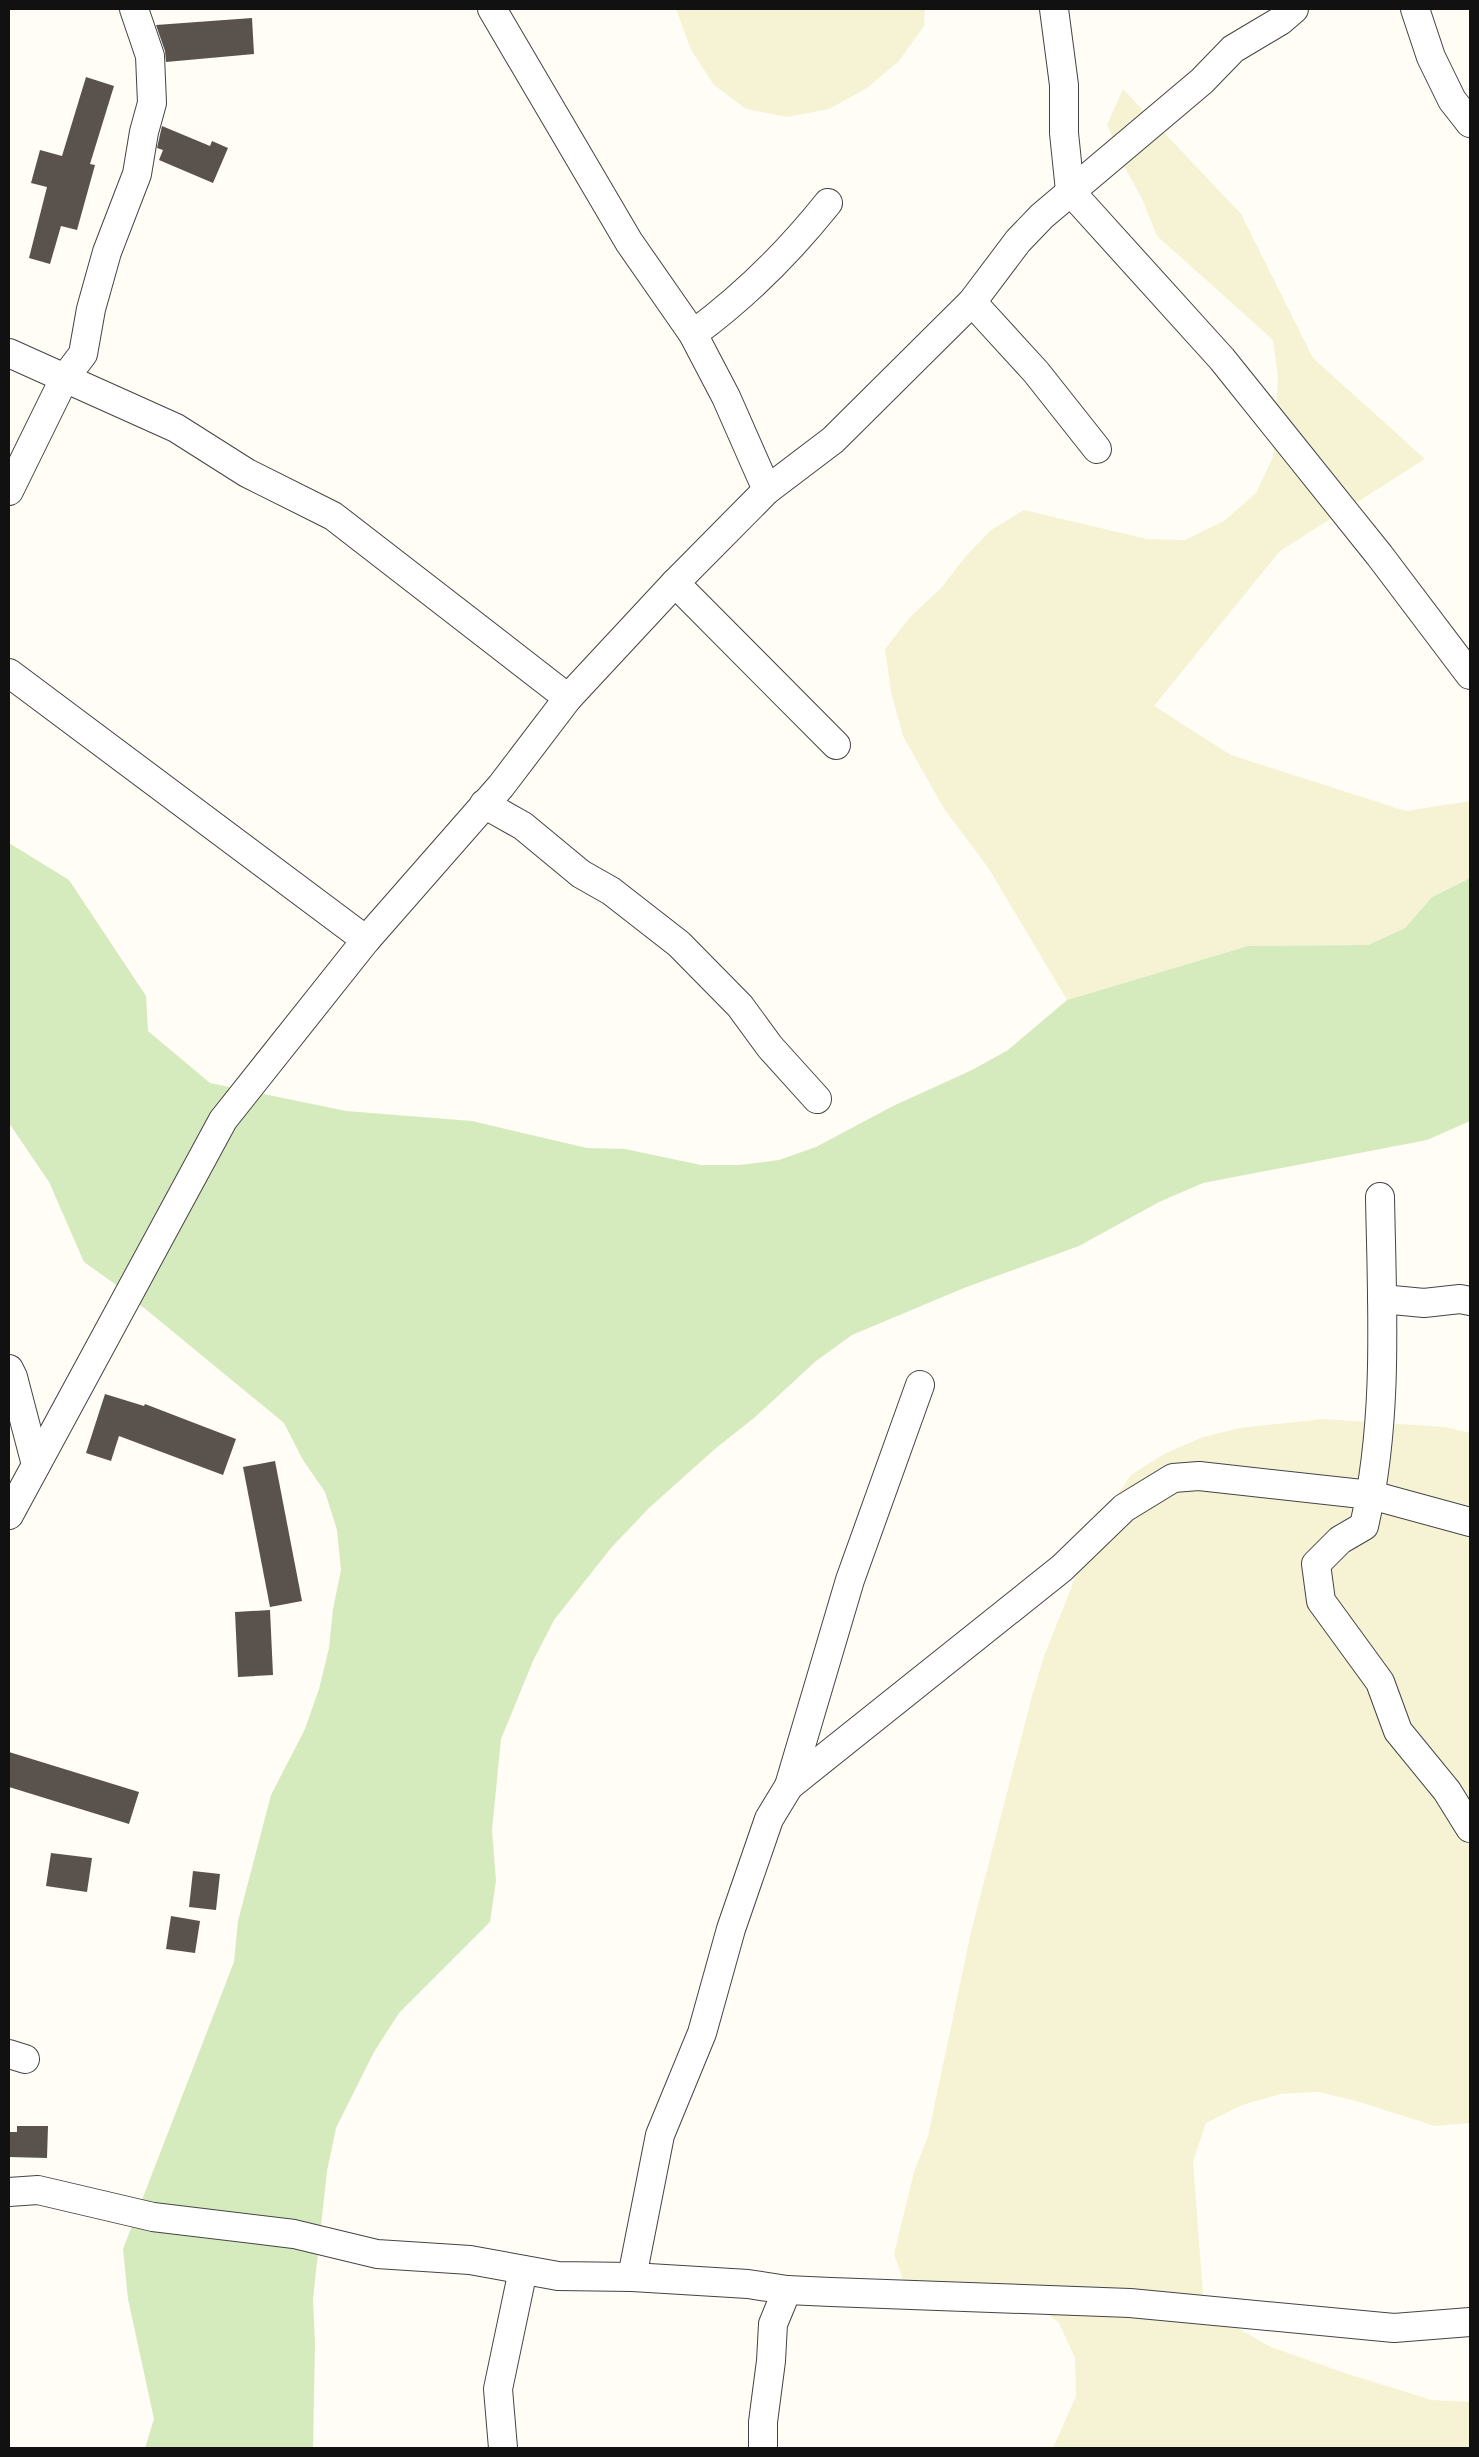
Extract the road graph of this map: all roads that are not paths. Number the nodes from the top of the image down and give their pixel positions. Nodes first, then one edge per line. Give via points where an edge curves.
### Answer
1 (134, 9) edge
2 (492, 9) edge
3 (1054, 9) edge
4 (1294, 9) edge
5 (1415, 9) edge
6 (1470, 123) edge
7 (1070, 191) junction
8 (828, 203) dead end
9 (972, 302) junction
10 (693, 334) junction
11 (9, 353) edge
12 (64, 379) junction
13 (1097, 449) dead end
14 (767, 490) junction
15 (9, 491) edge
16 (676, 583) junction
17 (9, 673) edge
18 (1470, 675) edge
19 (568, 698) junction
20 (836, 745) dead end
21 (484, 804) junction
22 (366, 940) junction
23 (817, 1099) dead end
24 (1380, 1197) dead end
25 (1382, 1299) junction
26 (1470, 1301) edge
27 (9, 1370) edge
28 (920, 1385) dead end
29 (36, 1465) junction
30 (1372, 1495) junction
31 (9, 1515) edge
32 (1470, 1522) edge
33 (789, 1786) junction
34 (1470, 1828) edge
35 (9, 2192) edge
36 (523, 2270) junction
37 (632, 2277) junction
38 (787, 2290) junction
39 (1470, 2322) edge
40 (503, 2448) edge
41 (763, 2448) edge

1 - 12 street via 150,56 152,103 136,174 104,262 83,354
2 - 10 street via 628,242
3 - 7 street via 1064,85 1064,133
4 - 7 street via 1280,22 1233,49 1202,81
5 - 6 street via 1435,65 1452,100
7 - 9 street via 1018,241
7 - 18 street via 1222,359 1380,556
8 - 10 street via 770,269 732,306
9 - 13 street via 1036,372
9 - 14 street via 833,440
10 - 14 street via 726,397
11 - 12 street
12 - 15 street
12 - 19 street via 176,428 248,473 333,516
14 - 16 street
16 - 19 street
16 - 20 street
17 - 22 street
19 - 21 street
21 - 22 street
21 - 23 street via 524,826 581,874 611,891 679,944 740,1006 770,1047
22 - 29 street via 223,1120
24 - 25 street
25 - 26 street via 1424,1303
25 - 30 street via 1382,1381
27 - 29 street
28 - 33 street via 850,1580
29 - 31 street
30 - 32 street
30 - 33 street via 1199,1476 1173,1478 1124,1508 1062,1568
30 - 34 street via 1364,1526 1340,1540 1316,1564 1321,1600 1380,1682 1398,1731 1447,1791
33 - 37 street via 769,1819 731,1929 702,2033 660,2135
35 - 36 street via 38,2190 153,2217 294,2234 377,2254 470,2260
36 - 37 street via 558,2276
36 - 40 street via 498,2389
37 - 38 street via 748,2284
38 - 39 street via 1130,2303 1394,2328
38 - 41 street via 773,2324

